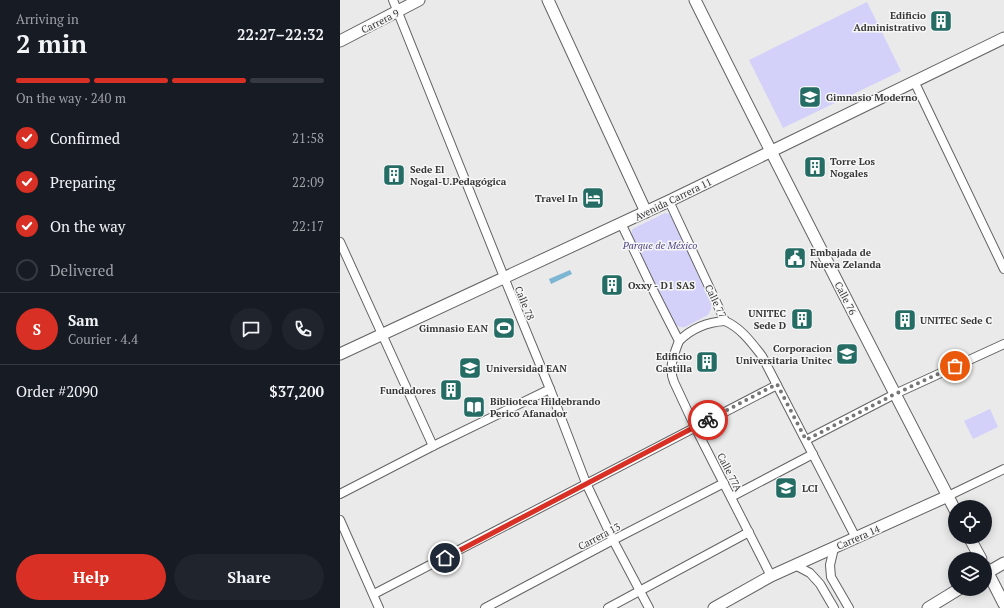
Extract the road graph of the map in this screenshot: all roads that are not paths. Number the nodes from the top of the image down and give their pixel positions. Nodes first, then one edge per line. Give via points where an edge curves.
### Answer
1 (393, 0) edge
2 (419, 0) edge
3 (548, 0) edge
4 (695, 0) edge
5 (398, 11) junction
6 (1004, 38) edge
7 (340, 41) edge
8 (914, 81) junction
9 (771, 151) junction
10 (669, 201) junction
11 (646, 212) junction
12 (621, 224) junction
13 (340, 242) edge
14 (1004, 269) edge
15 (504, 277) junction
16 (724, 321) junction
17 (382, 334) junction
18 (679, 341) junction
19 (1004, 344) edge
20 (340, 354) edge
21 (777, 384) junction
22 (550, 389) junction
23 (895, 394) junction
24 (695, 427) junction
25 (806, 440) junction
26 (433, 446) junction
27 (813, 454) junction
28 (1004, 469) edge
29 (724, 483) junction
30 (586, 484) junction
31 (340, 494) edge
32 (948, 496) junction
33 (731, 497) junction
34 (950, 500) edge
35 (340, 520) edge
36 (748, 532) junction
37 (856, 538) junction
38 (613, 540) junction
39 (834, 548) junction
40 (1004, 563) edge
41 (795, 565) junction
42 (992, 568) edge
43 (771, 576) junction
44 (992, 582) edge
45 (640, 590) junction
46 (374, 594) junction
47 (948, 596) edge
48 (1004, 604) edge
49 (380, 608) edge
50 (485, 608) edge
51 (608, 608) edge
52 (649, 608) edge
53 (714, 608) edge
54 (834, 608) edge
55 (849, 608) edge
56 (928, 608) edge

1 - 5 street, Calle 78
2 - 5 main road, Carrera 9
3 - 11 main road
4 - 9 main road, Calle 76
5 - 7 main road, Carrera 9
5 - 15 street, Calle 78
6 - 8 main road, Avenida Carrera 11
8 - 9 main road, Avenida Carrera 11
8 - 14 street
9 - 10 main road, Avenida Carrera 11
9 - 23 main road, Calle 76
10 - 11 main road, Avenida Carrera 11
10 - 16 street, Calle 77
11 - 12 main road, Avenida Carrera 11
12 - 15 main road, Avenida Carrera 11
12 - 18 street
13 - 17 street
15 - 17 main road, Avenida Carrera 11
15 - 22 street, Calle 78
16 - 18 street via 702,326
16 - 21 street, Calle 77 via 738,328 746,336 762,356
17 - 20 main road, Avenida Carrera 11
17 - 26 street
18 - 24 street, Calle 77A via 673,358 672,377
19 - 23 street
21 - 24 street
21 - 25 street, Calle 77
22 - 26 street
22 - 30 street, Calle 78
23 - 25 street
23 - 32 main road, Calle 76
24 - 29 street, Calle 77A
24 - 30 street
25 - 27 street, Calle 77
26 - 31 street
27 - 33 street
27 - 37 street, Calle 77
28 - 32 street, Carrera 14
29 - 33 street, Calle 77A
29 - 38 street, Carrera 13
30 - 38 street, Calle 78
30 - 46 street
32 - 34 main road, Calle 76
32 - 37 main road, Carrera 14
33 - 36 street, Calle 77A
35 - 46 street
36 - 43 street, Calle 77A
36 - 45 street
37 - 39 main road, Carrera 14
38 - 45 street, Calle 78
38 - 50 street, Carrera 13
39 - 41 main road, Carrera 14
39 - 55 street via 830,565 831,577
40 - 42 main road
41 - 43 main road, Carrera 14
41 - 54 street via 810,573 820,584
43 - 53 main road, Carrera 14
44 - 48 main road
45 - 51 street
45 - 52 street, Calle 78
46 - 49 street
47 - 56 main road

